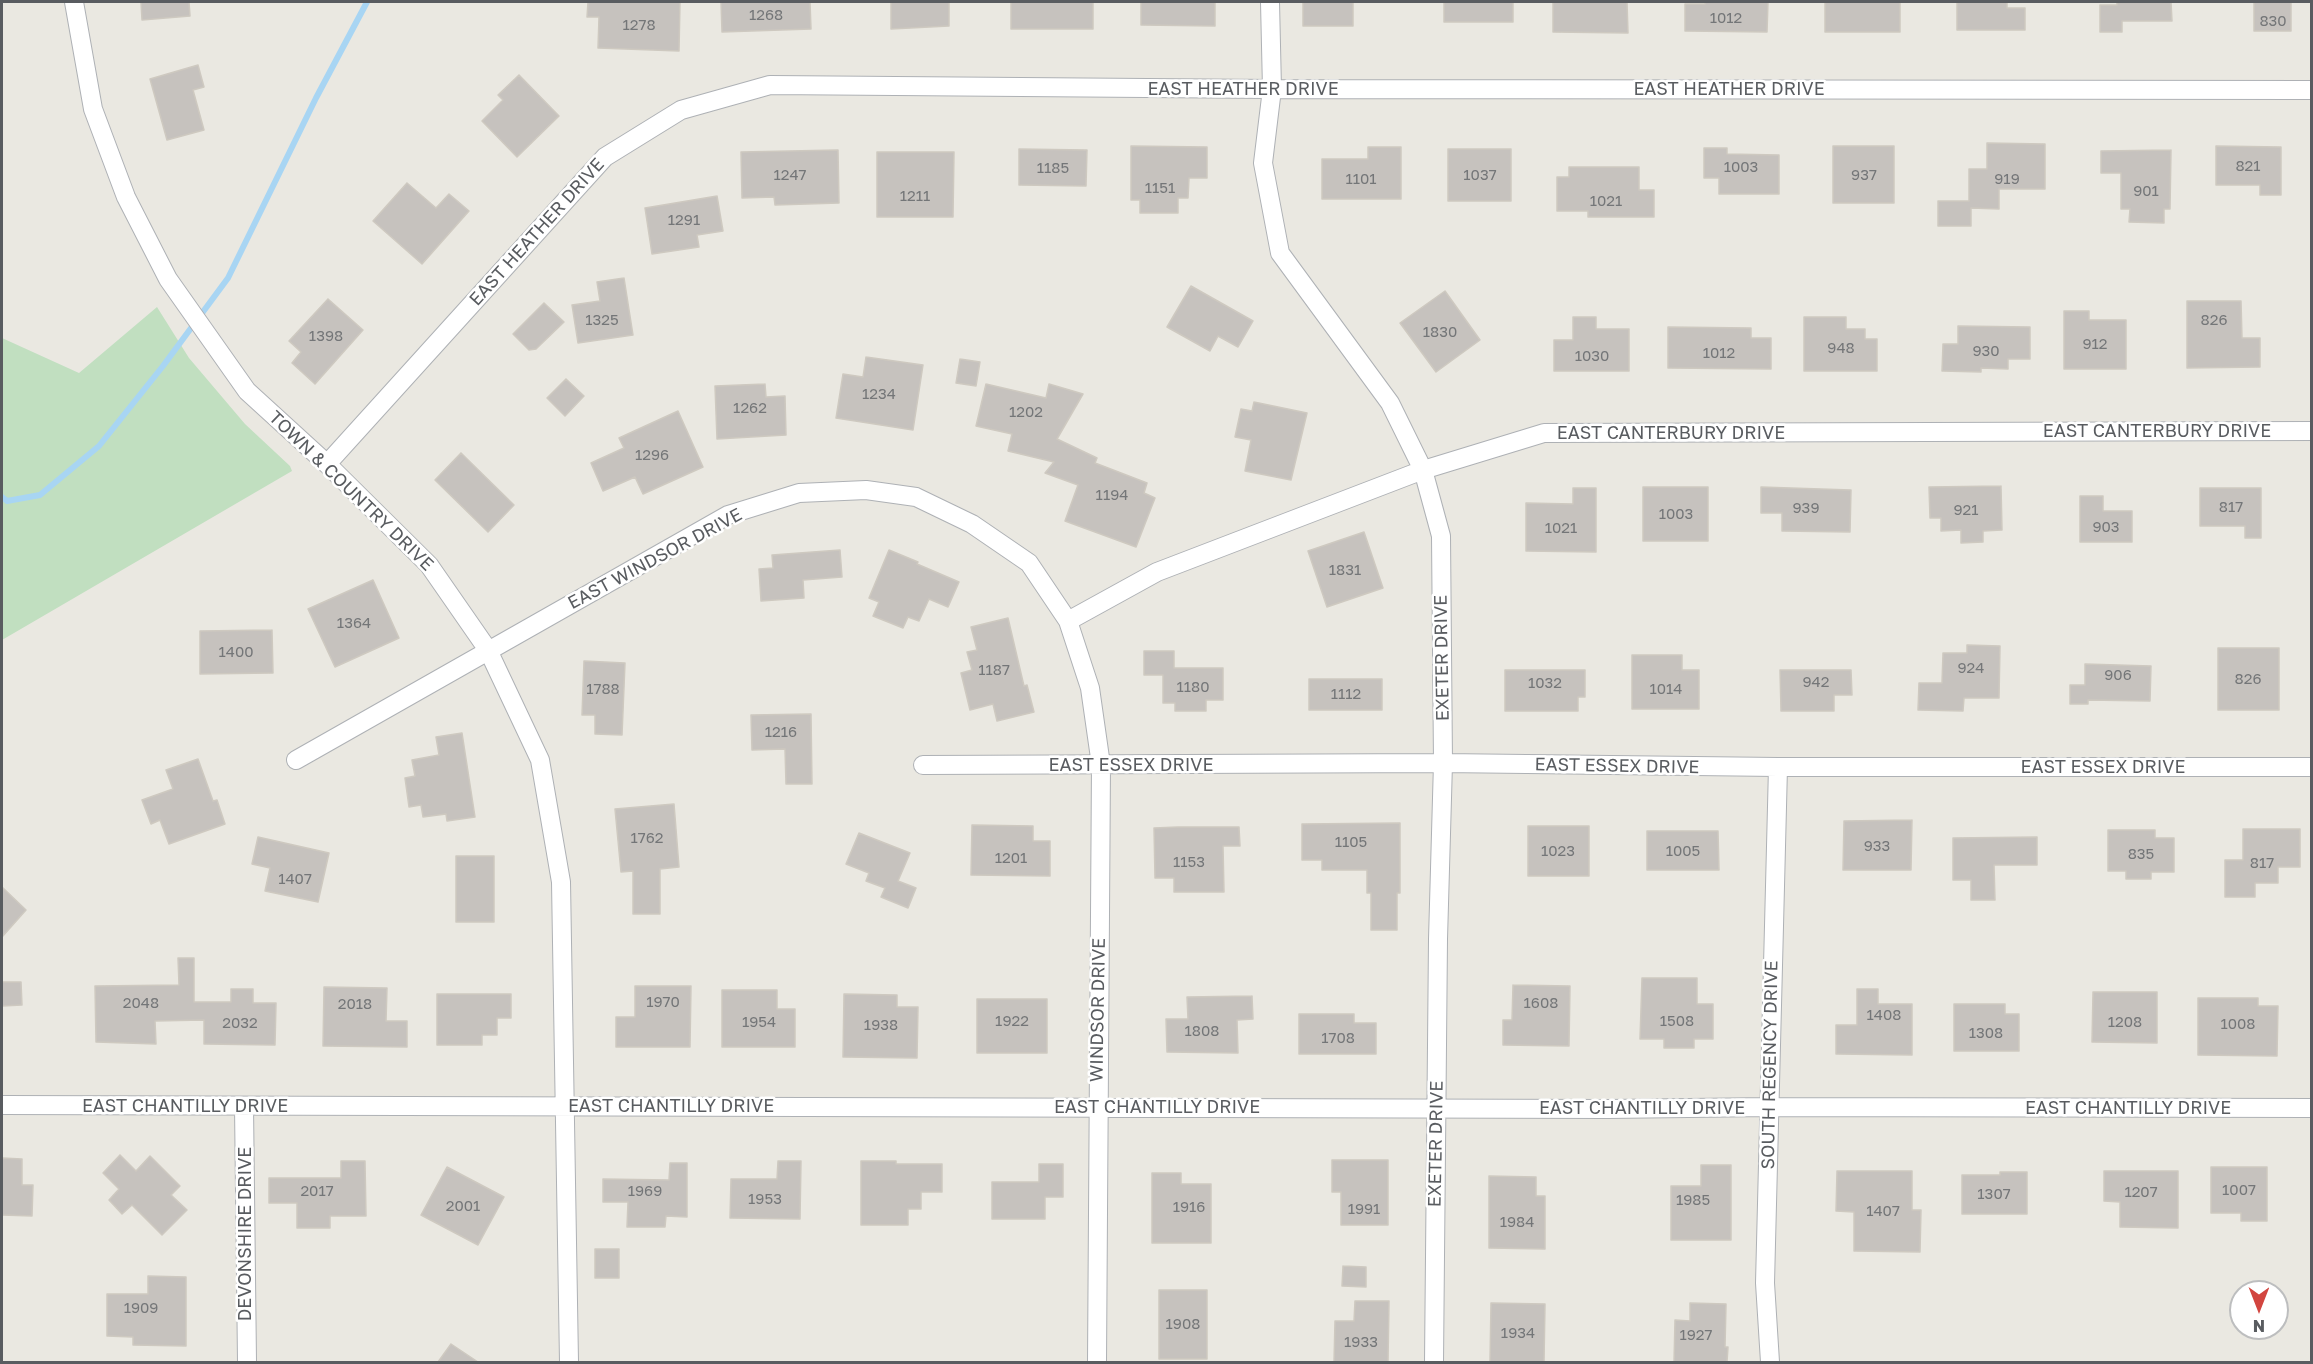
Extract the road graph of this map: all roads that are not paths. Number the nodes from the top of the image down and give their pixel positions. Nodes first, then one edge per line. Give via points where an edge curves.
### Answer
1 (74, 2) edge
2 (1270, 2) edge
3 (1272, 89) junction
4 (2312, 90) edge
5 (2312, 431) edge
6 (327, 464) junction
7 (1423, 470) junction
8 (1068, 621) junction
9 (488, 650) junction
10 (297, 760) dead end
11 (1443, 764) junction
12 (923, 765) dead end
13 (1101, 765) junction
14 (1778, 767) junction
15 (2312, 767) edge
16 (2, 1105) edge
17 (244, 1106) junction
18 (566, 1106) junction
19 (1097, 1106) junction
20 (1769, 1107) junction
21 (1437, 1108) junction
22 (2312, 1108) edge
23 (247, 1362) edge
24 (569, 1362) edge
25 (1096, 1362) edge
26 (1434, 1362) edge
27 (1770, 1362) edge

1 - 6 street, TOWN & COUNTRY DRIVE via 93,109 126,197 168,279 247,392
2 - 3 street, EXETER DRIVE
3 - 4 street, EAST HEATHER DRIVE
3 - 6 street, EAST HEATHER DRIVE via 770,85 681,110 605,157
3 - 7 street, EXETER DRIVE via 1263,163 1280,253 1390,404
5 - 7 street, EAST CANTERBURY DRIVE via 1544,433
6 - 9 street, TOWN & COUNTRY DRIVE via 429,565
7 - 8 street, EAST CANTERBURY DRIVE via 1157,572
7 - 11 street, EXETER DRIVE via 1441,536
8 - 9 street, EAST WINDSOR DRIVE via 1029,563 972,524 916,497 866,490 799,493 728,515
8 - 13 street, EAST WINDSOR DRIVE via 1090,688
9 - 10 street, EAST WINDSOR DRIVE
9 - 18 street, TOWN & COUNTRY DRIVE via 540,760 561,882
11 - 13 street, EAST ESSEX DRIVE
11 - 14 street, EAST ESSEX DRIVE
11 - 21 street, EXETER DRIVE
12 - 13 street, EAST ESSEX DRIVE
13 - 19 street, WINDSOR DRIVE
14 - 15 street, EAST ESSEX DRIVE
14 - 20 street, SOUTH REGENCY DRIVE
16 - 17 street, EAST CHANTILLY DRIVE
17 - 18 street, EAST CHANTILLY DRIVE
17 - 23 street, DEVONSHIRE DRIVE
18 - 19 street, EAST CHANTILLY DRIVE
18 - 24 street, TOWN & COUNTRY DRIVE
19 - 21 street, EAST CHANTILLY DRIVE
19 - 25 street, WINDSOR DRIVE
20 - 21 street, EAST CHANTILLY DRIVE
20 - 22 street, EAST CHANTILLY DRIVE
20 - 27 street, SOUTH REGENCY DRIVE via 1765,1283
21 - 26 street, EXETER DRIVE

